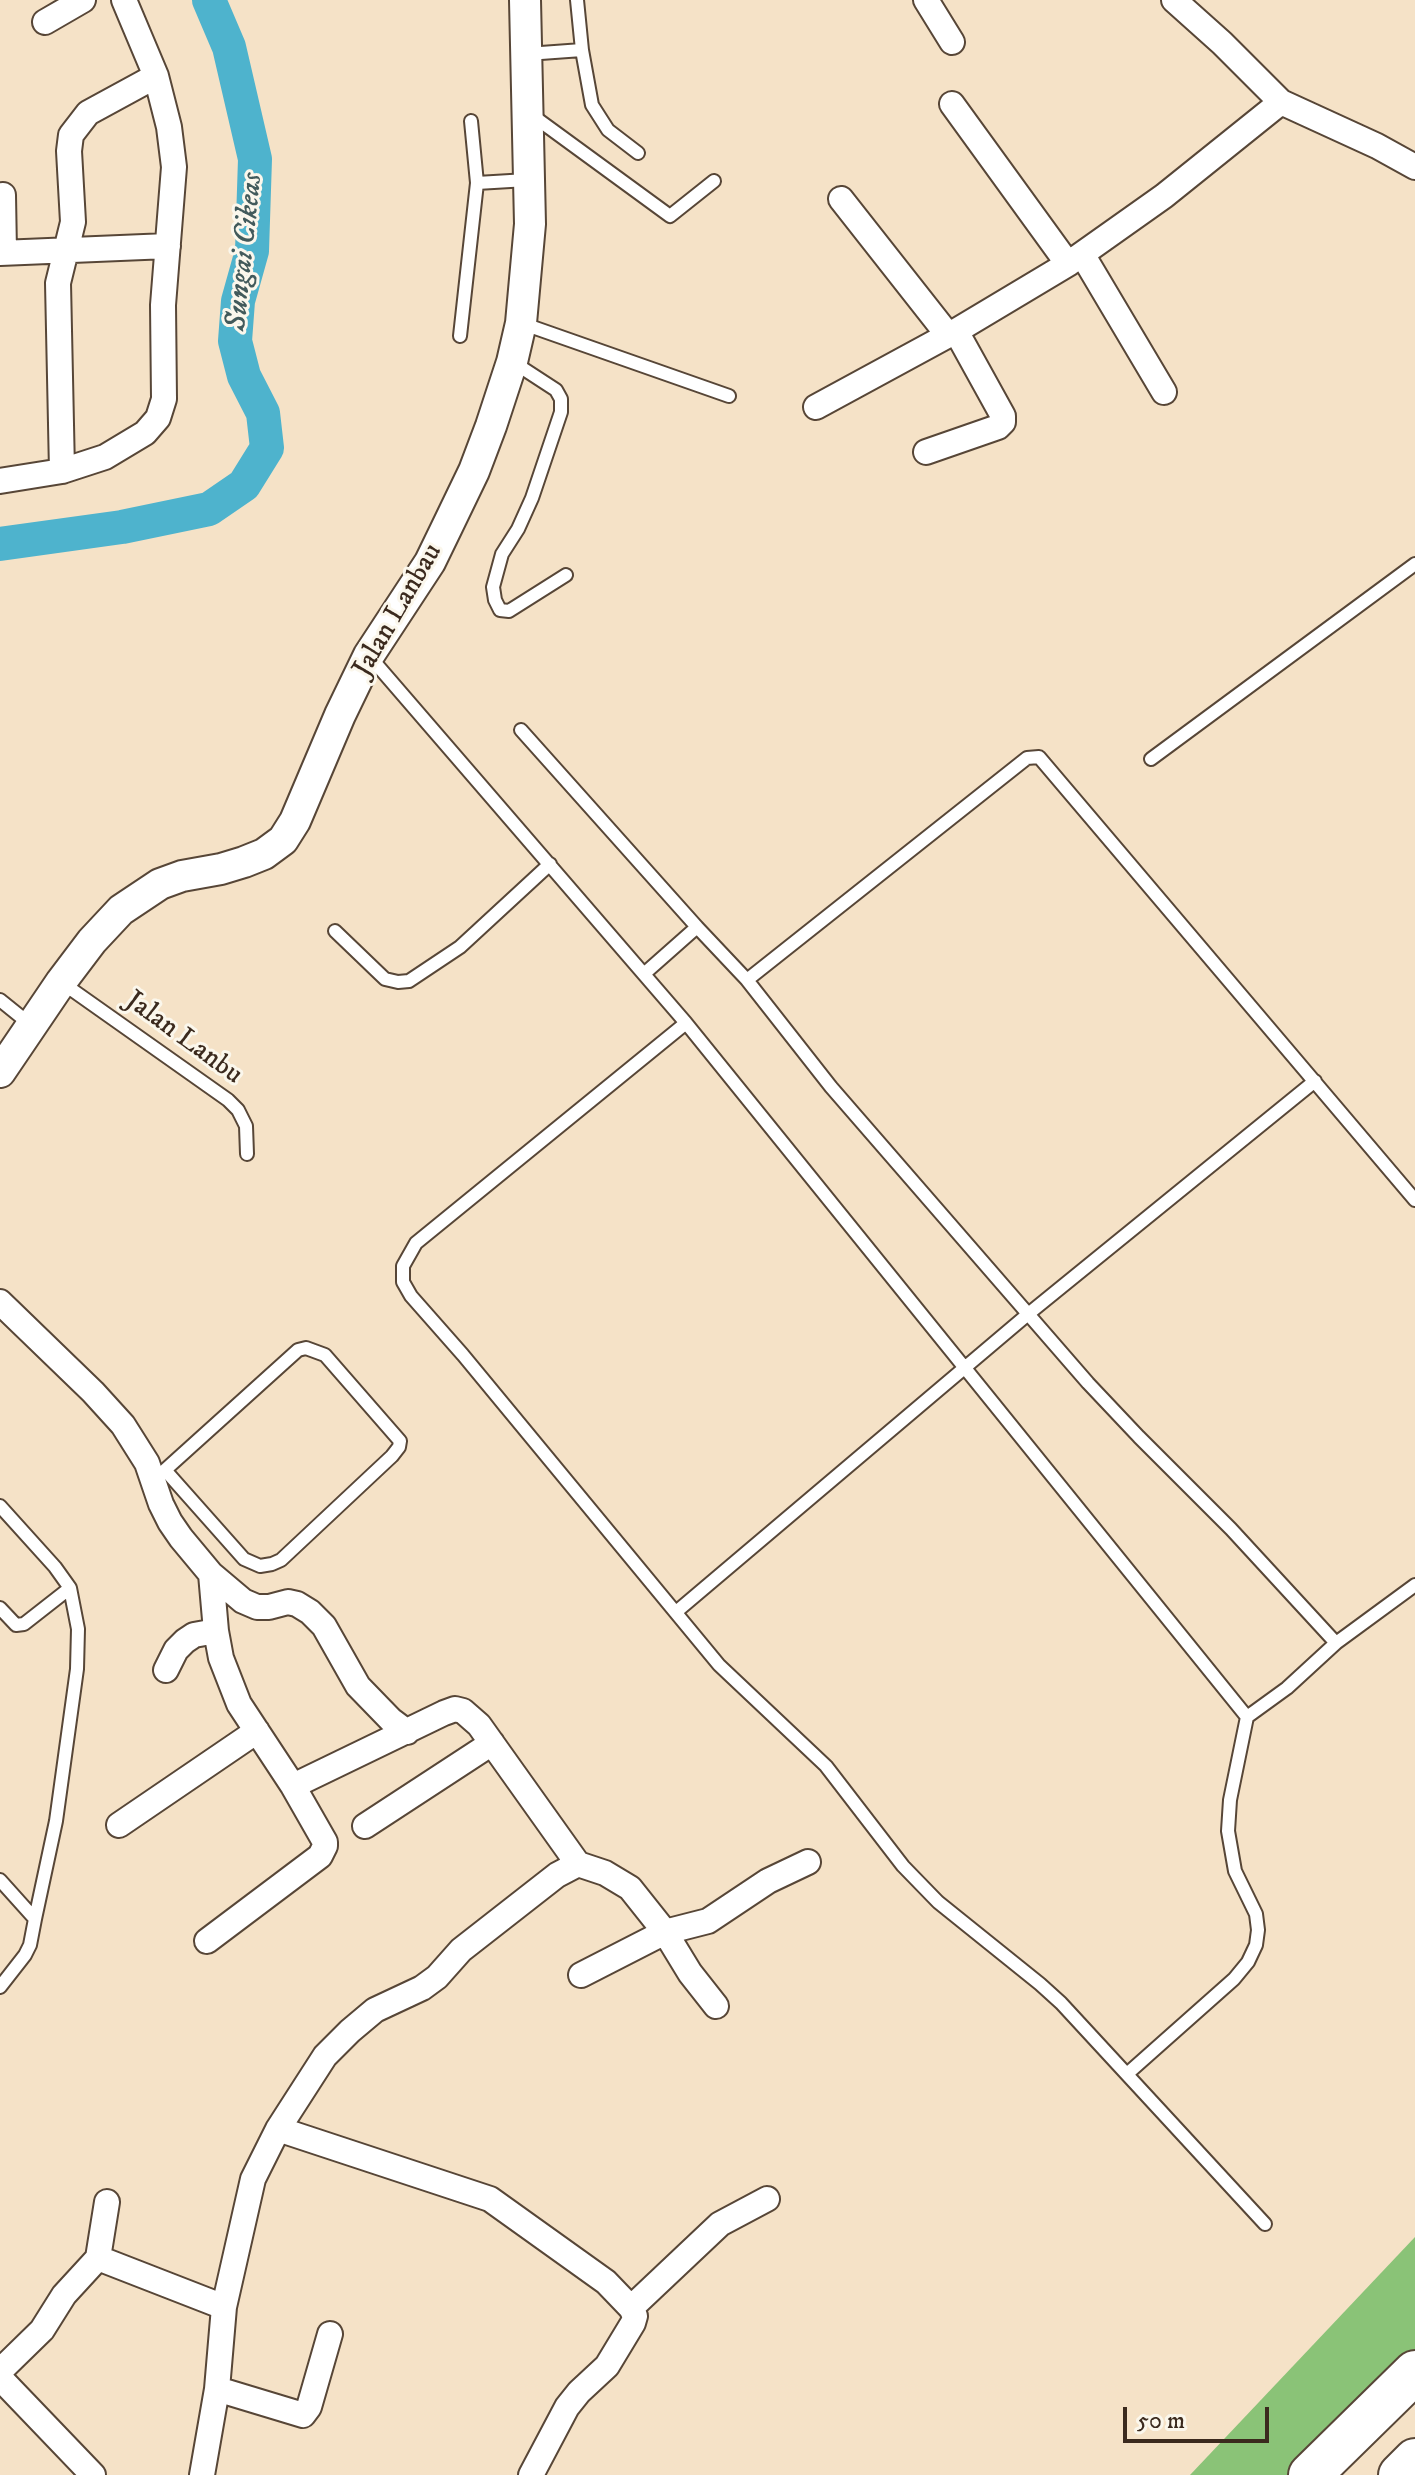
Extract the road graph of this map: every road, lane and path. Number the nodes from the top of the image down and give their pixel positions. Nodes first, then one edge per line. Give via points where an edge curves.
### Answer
1 (83, 0) edge
2 (124, 0) edge
3 (525, 0) edge
4 (577, 0) edge
5 (926, 0) edge
6 (1174, 0) edge
7 (45, 22) dead end
8 (952, 42) dead end
9 (582, 50) junction
10 (527, 54) junction
11 (156, 76) junction
12 (1281, 102) junction
13 (952, 104) dead end
14 (527, 111) junction
15 (471, 121) dead end
16 (638, 153) dead end
17 (1415, 167) edge
18 (530, 180) junction
19 (714, 181) dead end
20 (477, 183) junction
21 (3, 195) dead end
22 (841, 199) dead end
23 (168, 246) junction
24 (65, 251) junction
25 (2, 252) edge
26 (1075, 259) junction
27 (521, 323) junction
28 (952, 333) junction
29 (460, 336) dead end
30 (512, 362) junction
31 (1164, 392) dead end
32 (729, 396) dead end
33 (816, 407) dead end
34 (926, 452) dead end
35 (62, 471) junction
36 (0, 481) edge
37 (1415, 564) edge
38 (566, 575) dead end
39 (369, 655) junction
40 (521, 730) dead end
41 (1151, 759) dead end
42 (550, 864) junction
43 (697, 927) junction
44 (335, 931) dead end
45 (645, 973) junction
46 (747, 980) junction
47 (61, 982) junction
48 (0, 1000) edge
49 (686, 1023) junction
50 (31, 1025) junction
51 (0, 1072) edge
52 (1315, 1081) junction
53 (247, 1154) dead end
54 (1415, 1200) edge
55 (0, 1302) edge
56 (1027, 1315) junction
57 (965, 1368) junction
58 (159, 1476) junction
59 (0, 1506) edge
60 (211, 1574) junction
61 (1415, 1585) edge
62 (70, 1588) junction
63 (0, 1608) edge
64 (676, 1612) junction
65 (216, 1631) junction
66 (1336, 1643) junction
67 (166, 1670) dead end
68 (1247, 1717) junction
69 (257, 1731) junction
70 (407, 1732) junction
71 (492, 1743) junction
72 (293, 1786) junction
73 (119, 1825) dead end
74 (365, 1826) dead end
75 (808, 1862) dead end
76 (578, 1864) junction
77 (0, 1880) edge
78 (35, 1919) junction
79 (665, 1932) junction
80 (207, 1941) dead end
81 (581, 1975) dead end
82 (0, 1987) edge
83 (716, 2006) dead end
84 (1127, 2074) junction
85 (278, 2129) junction
86 (767, 2199) dead end
87 (107, 2202) dead end
88 (1265, 2224) dead end
89 (98, 2258) junction
90 (224, 2307) junction
91 (631, 2308) junction
92 (330, 2334) dead end
93 (0, 2371) edge
94 (1415, 2372) edge
95 (0, 2378) edge
96 (217, 2389) junction
97 (1415, 2460) edge
98 (93, 2475) edge
99 (202, 2475) edge
100 (531, 2475) edge
101 (1310, 2475) edge
102 (1400, 2475) edge

1 - 7 street
2 - 11 street
3 - 10 street, Jalan Lanbau
4 - 9 lane
5 - 8 street
6 - 12 street
9 - 10 lane
9 - 16 lane via 592,105 608,130
10 - 14 street, Jalan Lanbau
11 - 23 street via 174,167
11 - 24 street via 88,113 71,135 73,222
12 - 17 street
12 - 26 street
13 - 26 street
14 - 18 street, Jalan Lanbau
14 - 19 lane via 670,216
15 - 20 lane
18 - 20 lane
18 - 27 street, Jalan Lanbau
20 - 29 lane
21 - 25 street
22 - 28 street
23 - 24 street
23 - 35 street via 164,399 158,418 129,444
24 - 25 street
24 - 35 street via 58,283
26 - 28 street
26 - 31 street
27 - 30 street, Jalan Lanbau
27 - 32 lane
28 - 33 street
28 - 34 street via 1003,422
30 - 38 lane via 556,390 561,412 532,498 502,554 495,600 500,610 509,611
30 - 39 street, Jalan Lanbau via 474,471 430,562
35 - 36 street
37 - 41 lane
39 - 42 lane
39 - 47 street, Jalan Lanbau via 283,840 244,862 182,876 144,893 92,941
40 - 43 lane
42 - 44 lane via 460,947 409,981 385,979
42 - 45 lane
43 - 45 lane
43 - 46 lane
45 - 49 lane
46 - 52 lane via 1034,756 1042,759
46 - 56 lane via 831,1087
47 - 50 street, Jalan Lanbau
47 - 53 lane, Jalan Lanbu via 228,1100 246,1126
48 - 50 lane
49 - 57 lane
49 - 64 lane via 416,1243 403,1266 403,1282 411,1296
50 - 51 street, Jalan Lanbau
52 - 54 lane
52 - 56 lane
55 - 58 street via 93,1392
56 - 57 lane
56 - 66 lane
57 - 64 lane
57 - 68 lane
58 - 58 lane via 306,1348 325,1355 400,1441 392,1456 281,1560 260,1566 244,1559
58 - 60 street via 161,1504 170,1522
59 - 62 lane
60 - 65 street
60 - 70 street via 257,1607 288,1602 310,1612 324,1626 358,1686
61 - 66 lane
62 - 63 lane via 24,1624 16,1625
62 - 78 lane via 78,1629 77,1669 56,1821
64 - 84 lane via 719,1665 826,1766 903,1866 938,1902 1051,1993
65 - 67 street via 185,1641
65 - 69 street via 239,1704
66 - 68 lane
68 - 84 lane via 1228,1831 1235,1871 1256,1914 1256,1945 1234,1979
69 - 72 street
69 - 73 street
70 - 71 street via 455,1709 468,1715
70 - 72 street
71 - 74 street
71 - 76 street
72 - 80 street via 325,1842 323,1852
75 - 79 street via 708,1921
76 - 79 street via 630,1888
76 - 85 street via 461,1950 429,1982 375,2010 350,2031 325,2056
77 - 78 lane
78 - 82 lane via 25,1955
79 - 81 street
79 - 83 street
84 - 88 lane
85 - 90 street via 253,2179
85 - 91 street via 490,2199 606,2282
86 - 91 street via 720,2224
87 - 89 street
89 - 90 street
89 - 93 street via 64,2295 42,2330
90 - 96 street
91 - 100 street via 633,2323 607,2366 567,2407
92 - 96 street via 303,2415
94 - 101 highway
95 - 98 street
96 - 99 street
97 - 102 highway

